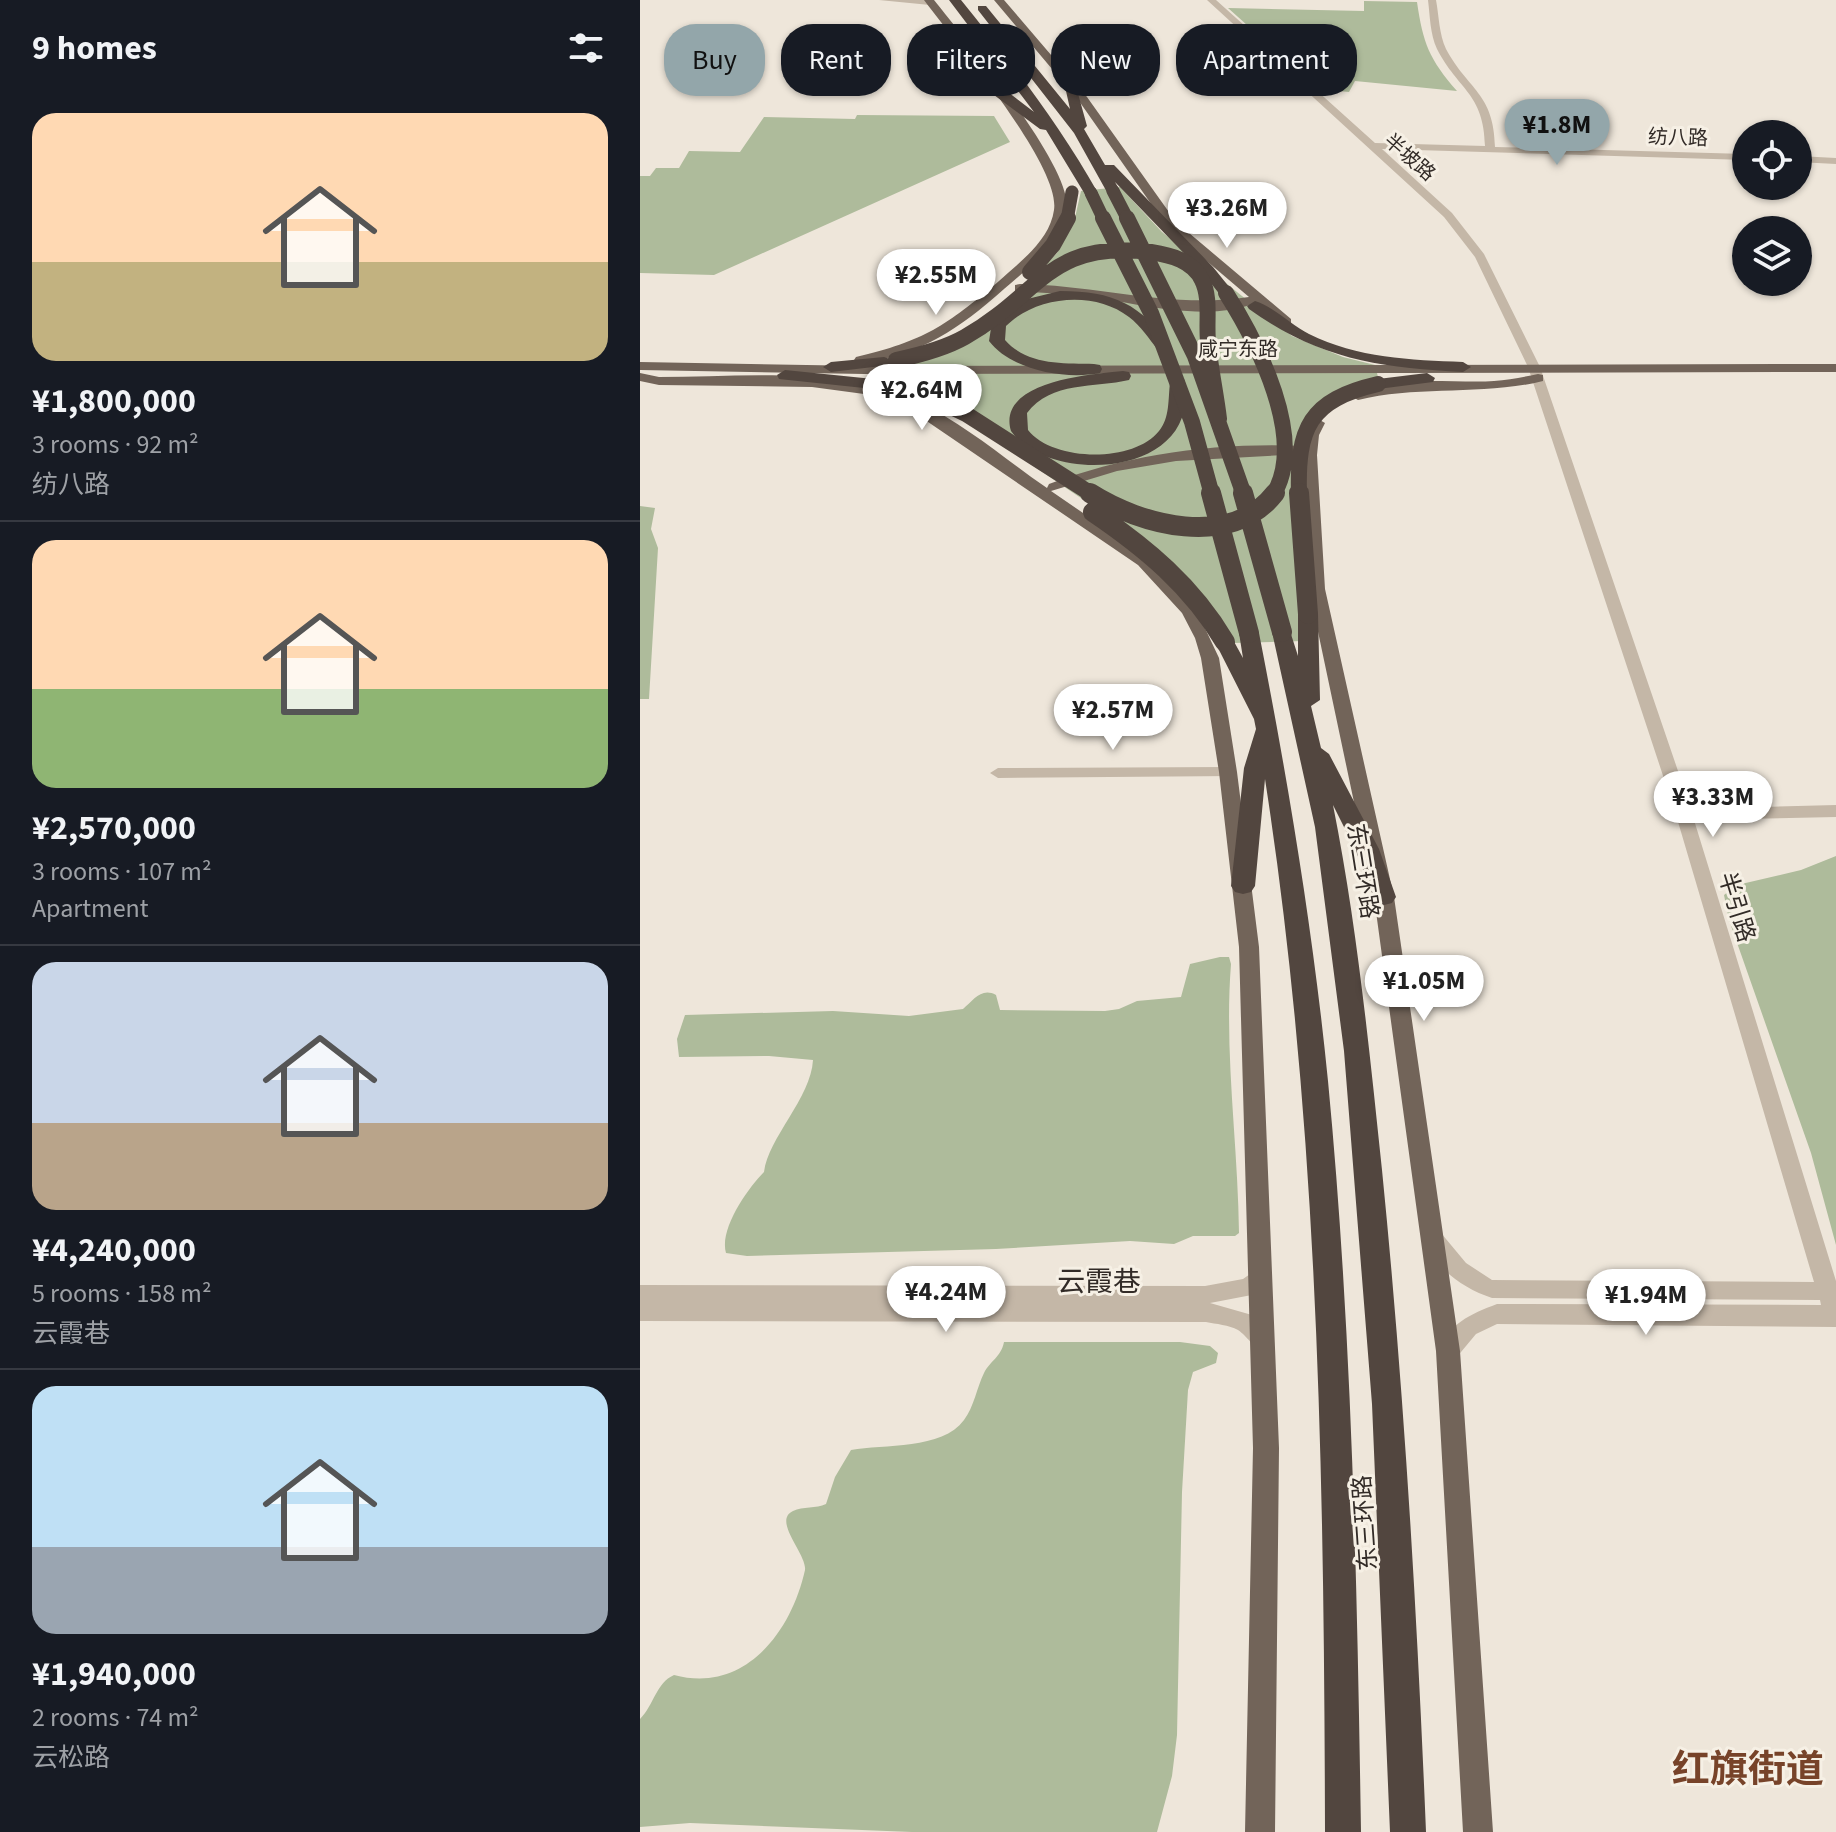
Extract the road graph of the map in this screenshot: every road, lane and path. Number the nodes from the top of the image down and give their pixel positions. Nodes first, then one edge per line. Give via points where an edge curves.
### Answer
1 (883, 0) edge
2 (955, 0) edge
3 (975, 0) edge
4 (999, 0) edge
5 (1211, 0) edge
6 (1432, 0) edge
7 (929, 1) edge
8 (947, 24) edge
9 (1051, 60) edge
10 (1002, 96) edge
11 (1004, 96) edge
12 (1075, 96) edge
13 (1080, 96) edge
14 (1054, 132) junction
15 (1084, 139) junction
16 (1370, 146) junction
17 (1065, 147) junction
18 (1490, 147) junction
19 (1732, 156) edge
20 (1812, 160) edge
21 (1836, 161) edge
22 (998, 289) junction
23 (1232, 292) junction
24 (1256, 302) junction
25 (1164, 347) junction
26 (890, 361) junction
27 (640, 366) edge
28 (759, 366) junction
29 (1463, 367) junction
30 (1836, 368) edge
31 (1102, 369) junction
32 (1536, 372) junction
33 (791, 375) junction
34 (640, 376) edge
35 (1123, 376) junction
36 (932, 377) junction
37 (1442, 377) junction
38 (1836, 378) edge
39 (846, 380) junction
40 (1178, 383) junction
41 (874, 384) junction
42 (1219, 419) junction
43 (1310, 450) junction
44 (1043, 491) junction
45 (1237, 638) junction
46 (1268, 725) junction
47 (1309, 739) junction
48 (1228, 772) junction
49 (998, 773) dead end
50 (1836, 811) edge
51 (1684, 815) junction
52 (1243, 886) junction
53 (1384, 897) junction
54 (1433, 1239) junction
55 (1260, 1276) junction
56 (1828, 1291) junction
57 (640, 1294) edge
58 (640, 1311) edge
59 (1836, 1316) edge
60 (1262, 1339) junction
61 (1448, 1351) junction
62 (1260, 1832) edge
63 (1343, 1832) edge
64 (1408, 1832) edge
65 (1478, 1832) edge

1 - 7 street
2 - 14 highway, 东三环路
3 - 15 highway, 东三环路
4 - 9 main road
5 - 16 street, 半坡路
6 - 18 street via 1442,50 1489,113
7 - 8 main road
10 - 22 main road via 1062,202 1041,249
11 - 14 highway
12 - 15 highway
13 - 24 main road via 1158,209
14 - 17 highway, 东三环路
15 - 23 highway
15 - 42 highway, 东三环路, bridge via 1159,277
16 - 18 street, 纺八路
16 - 32 street, 半坡路 via 1465,234
17 - 25 highway, 东三环路, bridge via 1120,247
17 - 26 highway, bridge via 1072,192 1063,232 1030,271 953,336
18 - 19 street, 纺八路
20 - 21 street
22 - 24 main road via 1058,288 1169,306
22 - 28 main road via 951,329 906,350 850,361
23 - 24 highway
23 - 41 highway, bridge via 1267,370 1284,459 1271,499 1229,521 1172,525 1124,513 966,414 937,400
24 - 29 highway via 1301,337 1344,355 1388,364
24 - 32 main road via 1297,330 1358,353 1497,360
25 - 31 highway via 1129,309 1099,299 1036,302 1007,315 996,330 1003,349 1015,357
25 - 40 highway, 东三环路, bridge
26 - 33 highway
26 - 42 highway, bridge via 967,336 1041,275 1069,259 1110,250 1153,252 1187,264 1204,283
27 - 28 main road, 咸宁东路
28 - 33 main road, 咸宁东路
29 - 31 main road, 咸宁东路
29 - 32 main road, 咸宁东路
30 - 32 main road, 咸宁东路
31 - 33 main road, 咸宁东路
32 - 37 main road, 咸宁东路
32 - 38 main road, 咸宁东路
32 - 43 main road via 1512,385 1404,386 1368,393 1324,416 1313,430
32 - 51 street, 半引路
33 - 34 main road via 659,381
33 - 36 main road, 咸宁东路
33 - 39 highway
33 - 44 main road via 909,404
35 - 36 main road, 咸宁东路
35 - 37 main road, 咸宁东路
35 - 40 highway via 1070,383 1030,399 1019,412 1017,426 1023,438 1044,452 1088,459 1136,452 1166,435
36 - 39 main road
37 - 47 highway, bridge via 1353,391 1313,414 1303,431 1299,460
39 - 41 highway
40 - 45 highway, 东三环路, bridge via 1207,474
41 - 45 highway, bridge via 937,408 1144,548
42 - 47 highway, 东三环路, bridge
43 - 44 main road via 1161,457
43 - 53 main road via 1318,598
44 - 48 main road via 1144,562 1189,611 1210,658
45 - 46 highway, 东三环路
46 - 52 highway via 1255,768
46 - 63 highway, 东三环路 via 1303,956 1330,1316 1339,1489
47 - 53 highway via 1355,825
47 - 64 highway, 东三环路 via 1337,893 1375,1231 1398,1547
48 - 49 street
48 - 52 main road
50 - 51 street
51 - 56 street, 半引路
52 - 55 main road
53 - 54 main road
54 - 56 street via 1454,1268 1472,1283 1492,1289
54 - 61 main road
55 - 57 street, 云霞巷 via 1249,1287 1205,1295
55 - 60 main road
56 - 59 street, 半引路
58 - 60 street, 云霞巷 via 1206,1312 1244,1322
59 - 61 street via 1497,1314 1457,1335
60 - 62 main road via 1266,1448
61 - 65 main road

